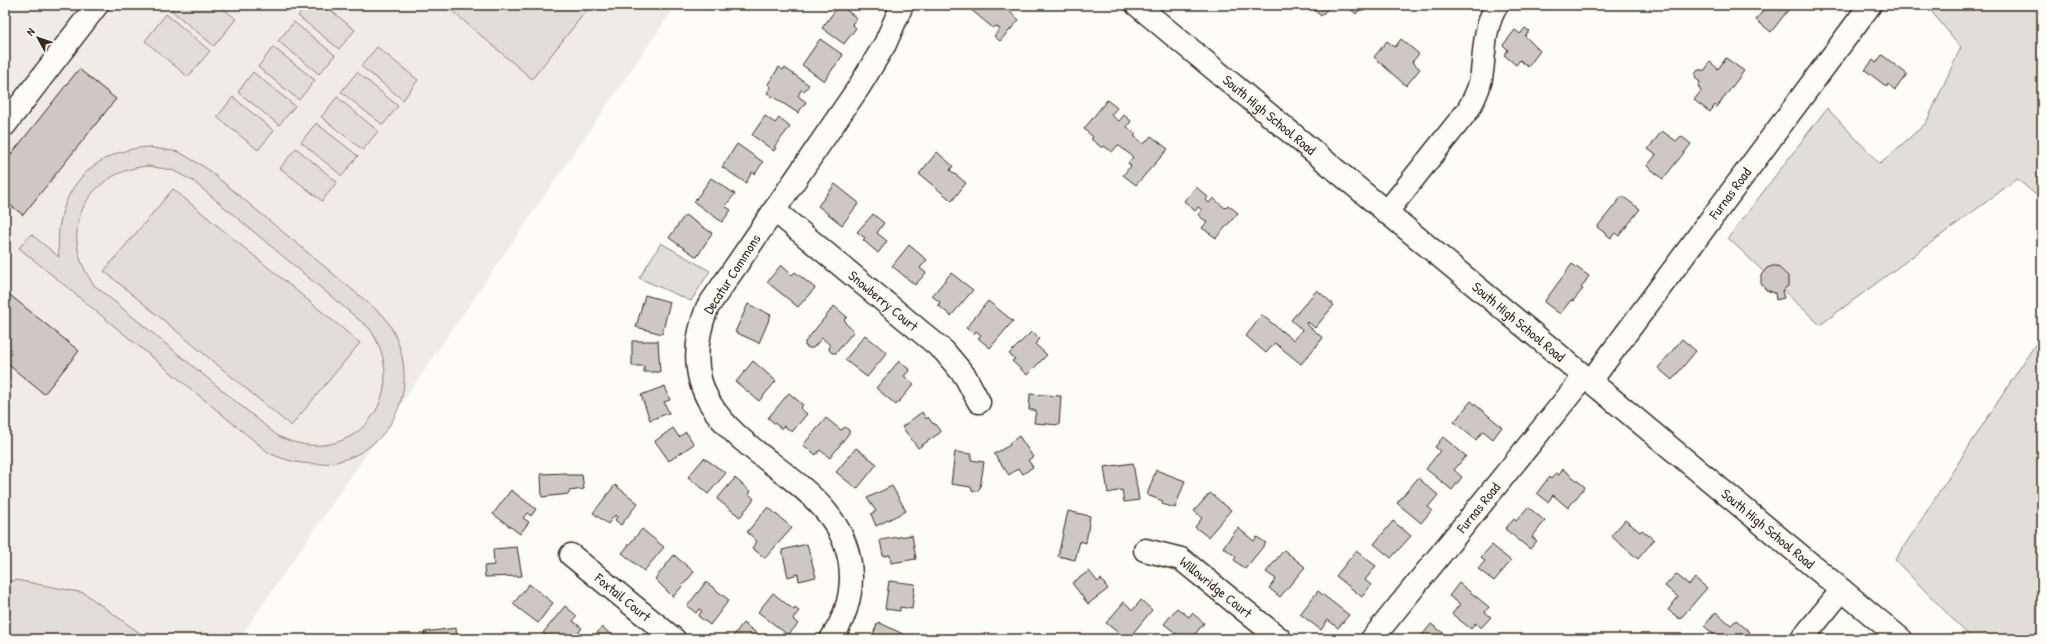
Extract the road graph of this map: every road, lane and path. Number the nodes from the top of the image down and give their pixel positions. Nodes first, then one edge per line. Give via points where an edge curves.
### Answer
1 (97, 5) edge
2 (902, 5) edge
3 (1137, 5) edge
4 (1497, 5) edge
5 (1870, 5) edge
6 (5, 125) edge
7 (774, 210) junction
8 (1386, 212) junction
9 (1587, 379) junction
10 (980, 402) dead end
11 (1145, 550) dead end
12 (571, 555) dead end
13 (1842, 590) junction
14 (674, 639) edge
15 (831, 639) edge
16 (1280, 639) edge
17 (1372, 639) edge
18 (1802, 639) edge
19 (1901, 639) edge

1 - 6 street
2 - 7 street, Decatur Commons via 885,44 859,87
3 - 8 street, South High School Road
4 - 8 street via 1487,26 1482,73 1474,100
5 - 9 street, Furnas Road
7 - 10 street, Snowberry Court via 944,351 966,376
7 - 15 street, Decatur Commons via 707,308 700,327 696,360 704,394 718,417 815,500 829,515 840,533 851,567 850,595 844,616
8 - 9 street, South High School Road
9 - 13 street, South High School Road
9 - 17 street, Furnas Road
11 - 16 street, Willowridge Court via 1181,558
12 - 14 street, Foxtail Court
13 - 18 street
13 - 19 street, South High School Road

